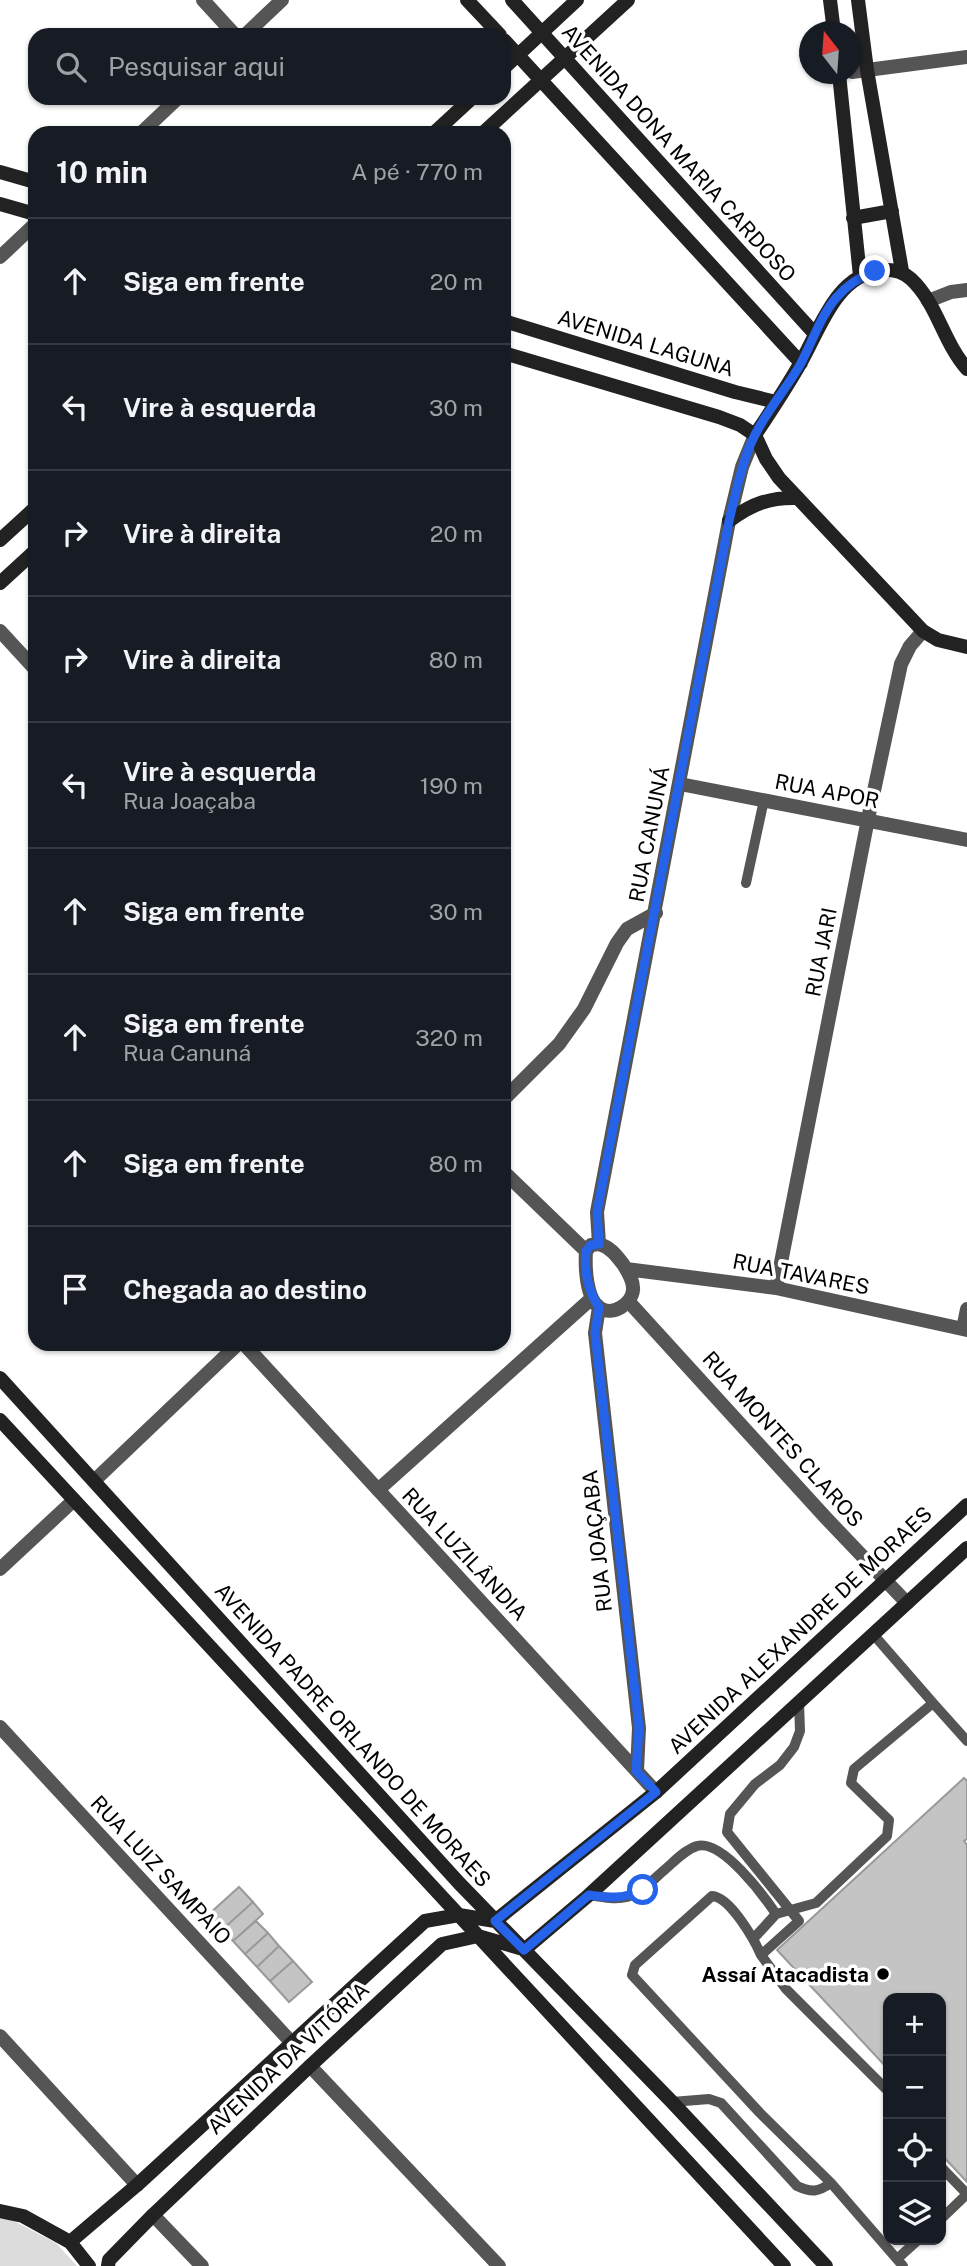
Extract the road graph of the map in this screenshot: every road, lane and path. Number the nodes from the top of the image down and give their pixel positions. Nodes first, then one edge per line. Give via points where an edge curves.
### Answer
1 (203, 0) edge
2 (282, 0) edge
3 (467, 0) edge
4 (512, 0) edge
5 (577, 0) edge
6 (628, 0) edge
7 (830, 0) edge
8 (858, 0) edge
9 (833, 21) edge
10 (858, 21) edge
11 (229, 28) edge
12 (252, 28) edge
13 (493, 28) edge
14 (542, 33) junction
15 (511, 48) edge
16 (518, 55) junction
17 (967, 57) edge
18 (566, 58) junction
19 (511, 62) edge
20 (862, 71) edge
21 (542, 81) junction
22 (840, 84) edge
23 (862, 84) edge
24 (171, 105) edge
25 (465, 105) edge
26 (148, 126) edge
27 (442, 126) edge
28 (491, 126) edge
29 (0, 172) edge
30 (28, 181) edge
31 (0, 204) edge
32 (892, 211) junction
33 (28, 212) edge
34 (853, 218) junction
35 (28, 231) edge
36 (0, 257) edge
37 (902, 271) junction
38 (860, 276) junction
39 (967, 290) edge
40 (928, 301) junction
41 (511, 323) edge
42 (815, 334) junction
43 (511, 355) edge
44 (801, 363) junction
45 (967, 369) edge
46 (776, 402) junction
47 (755, 435) junction
48 (798, 498) junction
49 (28, 514) edge
50 (729, 521) junction
51 (0, 540) edge
52 (28, 557) edge
53 (0, 583) edge
54 (0, 631) edge
55 (923, 631) junction
56 (967, 647) edge
57 (28, 661) edge
58 (680, 784) junction
59 (764, 800) junction
60 (868, 819) junction
61 (967, 840) edge
62 (746, 883) dead end
63 (656, 913) junction
64 (511, 1092) edge
65 (511, 1178) edge
66 (592, 1248) junction
67 (626, 1269) junction
68 (776, 1288) junction
69 (629, 1302) junction
70 (595, 1303) junction
71 (967, 1309) edge
72 (965, 1329) edge
73 (231, 1351) edge
74 (250, 1351) edge
75 (0, 1378) edge
76 (0, 1420) edge
77 (94, 1480) junction
78 (378, 1490) junction
79 (74, 1500) junction
80 (967, 1505) edge
81 (967, 1548) edge
82 (0, 1569) edge
83 (884, 1580) junction
84 (907, 1603) junction
85 (873, 1634) junction
86 (799, 1702) junction
87 (933, 1703) junction
88 (0, 1727) edge
89 (967, 1741) edge
90 (636, 1771) junction
91 (656, 1792) junction
92 (589, 1895) junction
93 (790, 1909) junction
94 (776, 1914) junction
95 (458, 1915) junction
96 (495, 1921) junction
97 (478, 1936) junction
98 (754, 1938) junction
99 (524, 1950) junction
100 (761, 1955) junction
101 (0, 2036) edge
102 (292, 2043) junction
103 (310, 2066) junction
104 (883, 2086) edge
105 (672, 2102) junction
106 (946, 2172) edge
107 (831, 2183) junction
108 (137, 2185) junction
109 (967, 2194) edge
110 (0, 2211) edge
111 (946, 2214) edge
112 (153, 2215) junction
113 (70, 2242) junction
114 (914, 2245) edge
115 (900, 2263) edge
116 (89, 2266) edge
117 (108, 2266) edge
118 (202, 2266) edge
119 (499, 2266) edge
120 (784, 2266) edge
121 (826, 2266) edge

1 - 11 street
2 - 12 street
3 - 13 main road
4 - 14 main road, AVENIDA DONA MARIA CARDOSO
5 - 14 main road
6 - 18 main road
7 - 9 main road
8 - 10 main road
14 - 16 main road
14 - 18 main road, AVENIDA DONA MARIA CARDOSO
15 - 16 main road
16 - 19 main road
16 - 21 main road
17 - 20 street
18 - 21 main road
18 - 42 main road, AVENIDA DONA MARIA CARDOSO
21 - 28 main road
21 - 44 main road
22 - 34 main road
23 - 32 main road
24 - 26 street
25 - 27 main road
29 - 30 main road
31 - 33 main road
32 - 34 main road
32 - 37 main road
34 - 38 main road
35 - 36 street
37 - 38 main road via 887,269
37 - 40 main road
38 - 42 main road via 835,299
39 - 40 street
40 - 45 main road via 946,340
41 - 46 main road, AVENIDA LAGUNA
42 - 44 main road
43 - 47 main road via 719,416
44 - 46 main road
46 - 47 main road
47 - 48 main road via 772,468
47 - 50 street, RUA CANUNÁ
48 - 50 main road via 757,503
48 - 55 main road
49 - 51 main road
50 - 58 street, RUA CANUNÁ
52 - 53 main road
54 - 57 street
55 - 56 main road
55 - 60 street, RUA JARI via 901,664
58 - 59 street, RUA APOR
58 - 63 street, RUA CANUNÁ
59 - 60 street, RUA APOR
59 - 62 lane
60 - 61 street, RUA APOR
60 - 68 street, RUA JARI
63 - 64 street via 628,929 559,1044
63 - 66 street, RUA CANUNÁ
65 - 66 street
66 - 67 street via 611,1249
66 - 70 street via 587,1272
67 - 68 street, RUA TAVARES
67 - 69 street via 633,1291
68 - 72 street, RUA TAVARES
69 - 70 street via 617,1310 605,1310
69 - 83 street, RUA MONTES CLAROS
70 - 78 street
70 - 90 street, RUA JOAÇABA via 639,1728
71 - 72 street
73 - 77 street
74 - 78 street, RUA LUZILÂNDIA
75 - 77 main road, AVENIDA PADRE ORLANDO DE MORAES
76 - 79 main road, AVENIDA PADRE ORLANDO DE MORAES
77 - 96 main road, AVENIDA PADRE ORLANDO DE MORAES
78 - 90 street, RUA LUZILÂNDIA
79 - 82 street
79 - 95 main road, AVENIDA PADRE ORLANDO DE MORAES
80 - 83 main road, AVENIDA ALEXANDRE DE MORAES
81 - 84 main road
83 - 84 street, RUA MONTES CLAROS
83 - 91 main road, AVENIDA ALEXANDRE DE MORAES
84 - 85 main road
85 - 86 main road
85 - 87 lane
86 - 92 main road
86 - 93 lane via 800,1731 794,1747 730,1814 727,1832
87 - 89 lane
87 - 93 lane via 854,1769 850,1783 889,1820 887,1836 816,1903
88 - 102 street, RUA LUIZ SAMPAIO
90 - 91 street, RUA LUZILÂNDIA
91 - 96 main road, AVENIDA ALEXANDRE DE MORAES
92 - 94 lane via 627,1897 643,1890 682,1855 698,1846 711,1846 762,1894
92 - 99 main road
93 - 94 lane
93 - 100 lane via 800,1922
94 - 98 lane
95 - 96 main road
95 - 97 main road, AVENIDA PADRE ORLANDO DE MORAES
95 - 102 main road, AVENIDA DA VITÓRIA via 425,1921
96 - 99 main road, AVENIDA PADRE ORLANDO DE MORAES
97 - 99 main road, AVENIDA DA VITÓRIA
97 - 103 main road, AVENIDA DA VITÓRIA via 442,1944
97 - 120 main road, AVENIDA PADRE ORLANDO DE MORAES
98 - 100 lane
98 - 107 lane via 722,1900 712,1896 635,1965 632,1975
99 - 105 main road, AVENIDA PADRE ORLANDO DE MORAES
100 - 104 lane via 786,1989
101 - 108 street
102 - 108 main road, AVENIDA DA VITÓRIA
103 - 112 main road, AVENIDA DA VITÓRIA
103 - 119 street
105 - 107 lane via 709,2099 721,2104 797,2186 809,2192
105 - 121 main road, AVENIDA PADRE ORLANDO DE MORAES
106 - 109 lane
107 - 115 lane
108 - 113 main road, AVENIDA DA VITÓRIA
109 - 111 lane
110 - 113 main road via 23,2216
112 - 117 main road, AVENIDA DA VITÓRIA
112 - 118 street
113 - 116 main road
114 - 115 lane

